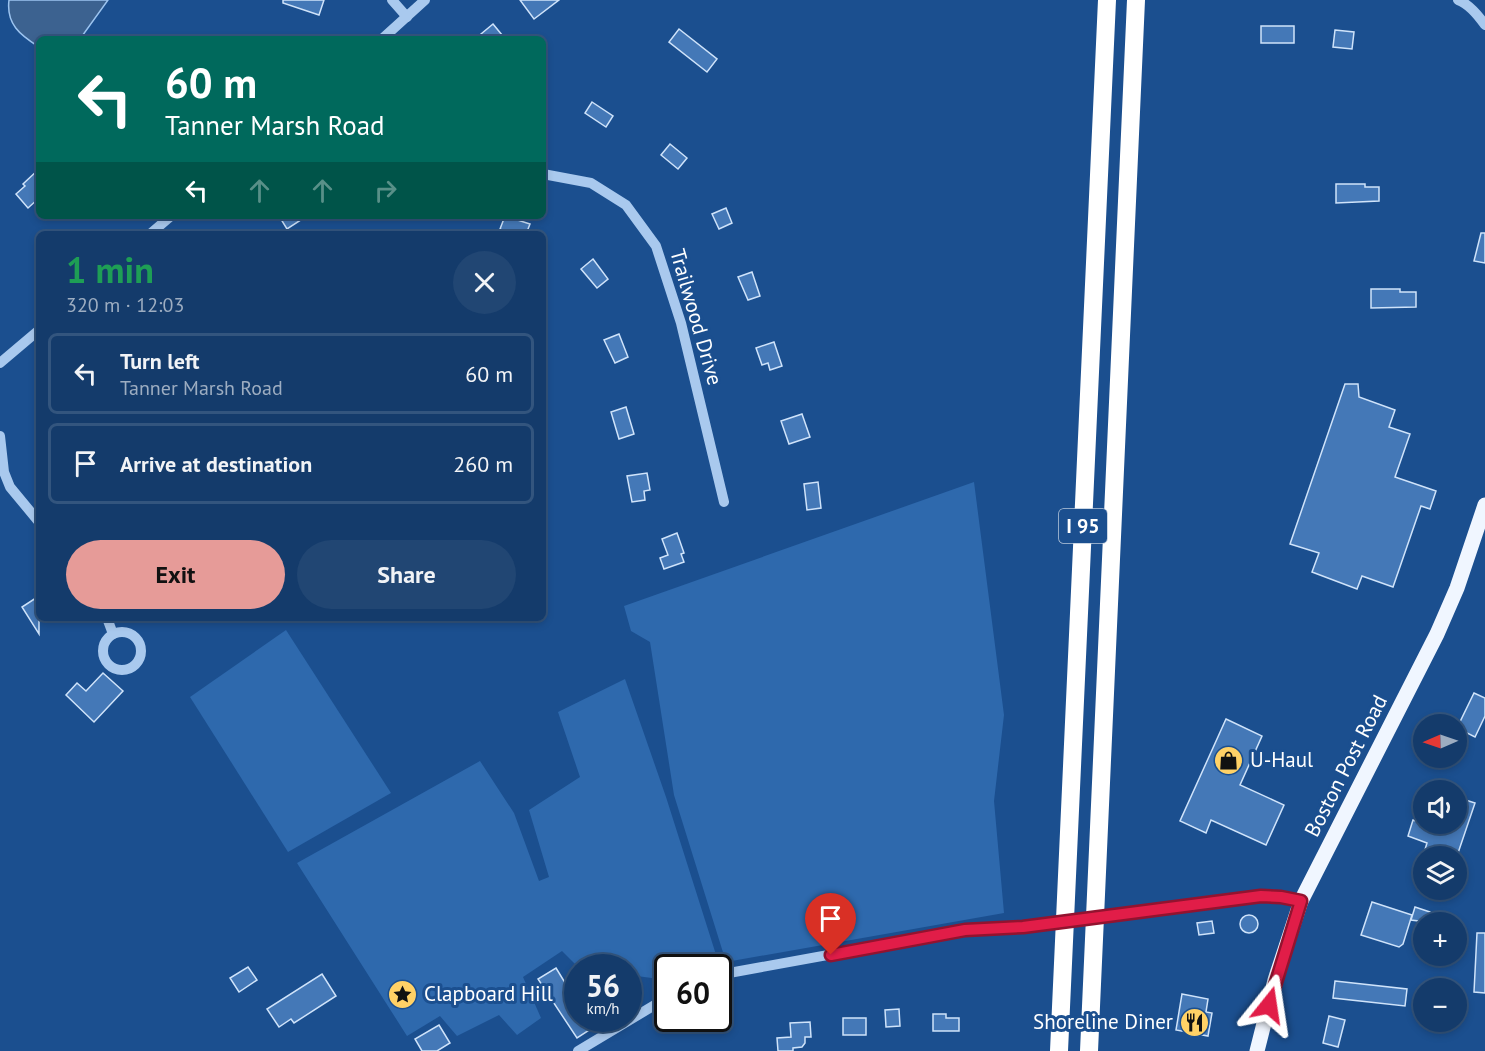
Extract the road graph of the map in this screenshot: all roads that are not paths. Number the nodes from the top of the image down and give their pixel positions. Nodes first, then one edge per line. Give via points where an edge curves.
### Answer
1 (392, 0) edge
2 (424, 0) edge
3 (1107, 0) edge
4 (1136, 0) edge
5 (1458, 0) edge
6 (407, 17) junction
7 (1485, 25) edge
8 (385, 36) edge
9 (546, 175) edge
10 (168, 219) edge
11 (154, 231) edge
12 (36, 333) edge
13 (0, 363) edge
14 (0, 436) edge
15 (724, 501) dead end
16 (1485, 505) edge
17 (36, 518) edge
18 (108, 621) edge
19 (113, 634) dead end
20 (1301, 901) junction
21 (732, 972) edge
22 (654, 1005) edge
23 (578, 1051) edge
24 (1059, 1051) edge
25 (1091, 1051) edge
26 (1257, 1051) edge

1 - 6 street
2 - 6 street
3 - 24 highway, I 95
4 - 25 highway, I 95
5 - 7 street
6 - 8 street
9 - 15 street, Trailwood Drive via 591,183 626,205 656,246 681,323
10 - 11 street
12 - 13 street
14 - 17 street via 4,472 10,487
16 - 20 main road, Boston Post Road via 1437,634
18 - 19 street
20 - 21 street, bridge via 1261,896 1023,927 965,930
20 - 26 main road, Boston Post Road
22 - 23 street

